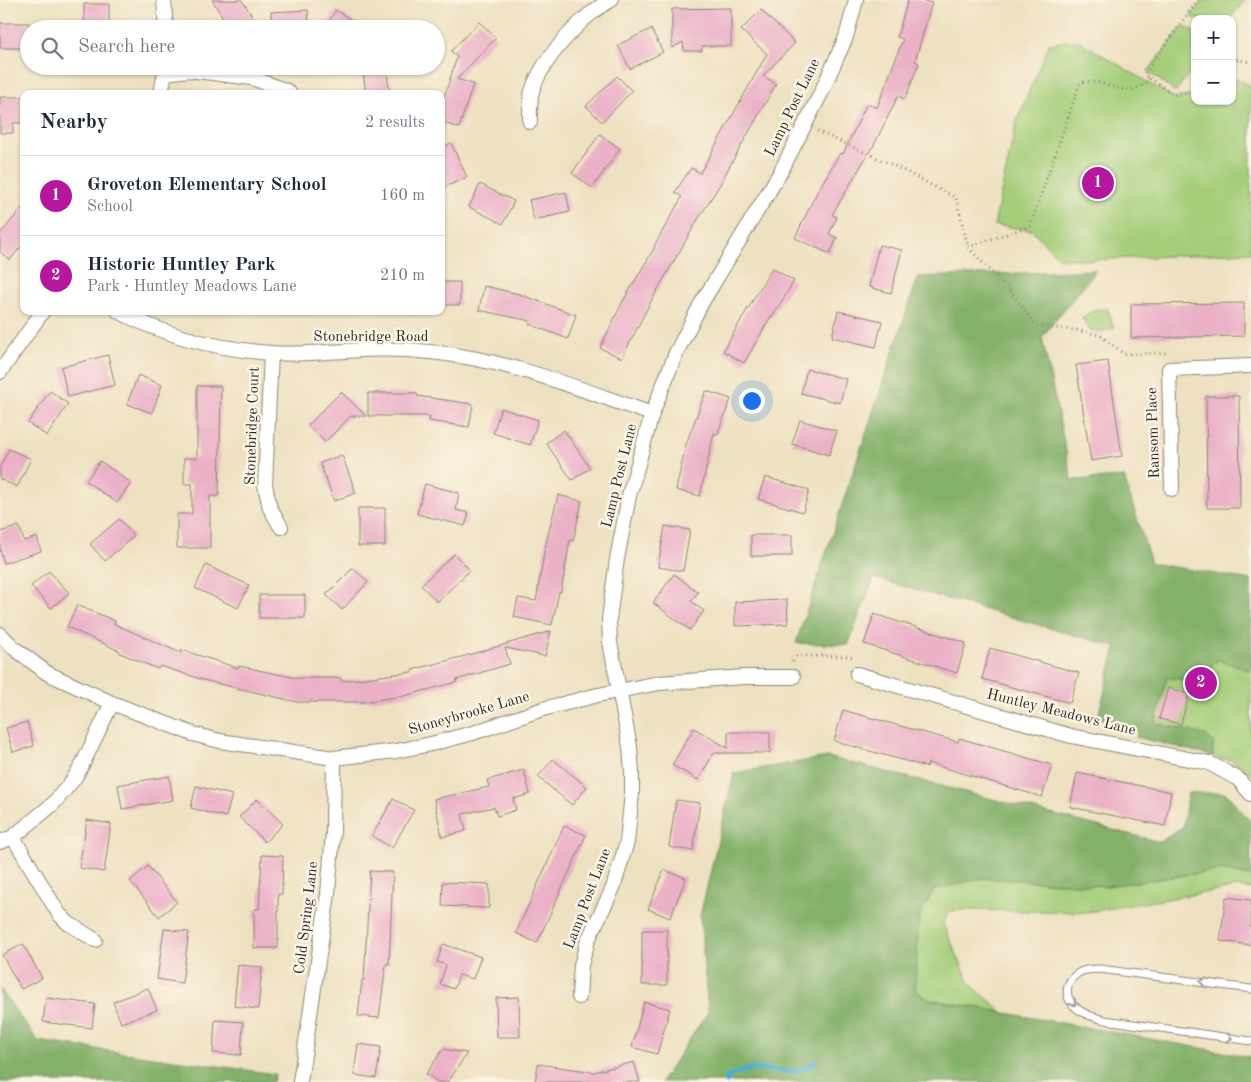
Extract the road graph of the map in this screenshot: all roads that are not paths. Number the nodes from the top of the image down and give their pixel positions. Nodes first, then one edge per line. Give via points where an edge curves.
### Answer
1 (164, 0) edge
2 (611, 0) edge
3 (856, 0) edge
4 (165, 20) edge
5 (165, 75) edge
6 (228, 75) edge
7 (162, 90) edge
8 (287, 90) edge
9 (530, 122) dead end
10 (40, 315) edge
11 (127, 315) edge
12 (271, 353) junction
13 (1251, 366) edge
14 (0, 372) edge
15 (652, 414) junction
16 (1172, 489) dead end
17 (281, 527) dead end
18 (0, 634) edge
19 (856, 674) road end
20 (793, 677) road end
21 (619, 691) junction
22 (112, 703) junction
23 (334, 758) junction
24 (1251, 794) edge
25 (7, 840) edge
26 (95, 940) dead end
27 (1251, 989) edge
28 (579, 997) dead end
29 (1251, 1041) edge
30 (300, 1082) edge

1 - 4 street
2 - 9 street via 570,33 539,76 531,96
3 - 15 street, Lamp Post Lane via 846,37 804,125 780,173 701,304 676,353
5 - 7 street
6 - 8 street via 252,78
10 - 14 street
11 - 12 street, Stonebridge Road via 203,343
12 - 15 street, Stonebridge Road via 395,350 456,355 522,370
12 - 17 street, Stonebridge Court via 265,485 270,508
13 - 16 street, Ransom Place via 1169,369
15 - 21 street, Lamp Post Lane via 629,496 612,587 610,642
18 - 22 street, Stoneybrooke Lane via 47,673
19 - 24 street, Huntley Meadows Lane via 1072,736 1209,763 1238,779
20 - 21 street, Stoneybrooke Lane via 703,679
21 - 23 street, Stoneybrooke Lane via 543,709 431,744
21 - 28 street, Lamp Post Lane via 632,772 627,842 613,888 588,940 581,964
22 - 23 street, Stoneybrooke Lane via 220,741
22 - 25 street via 73,780 53,804
23 - 30 street, Cold Spring Lane via 328,894
25 - 26 street via 59,914
27 -> 29 lane via 1100,969 1077,974 1067,987 1067,996 1072,1004 1091,1016

